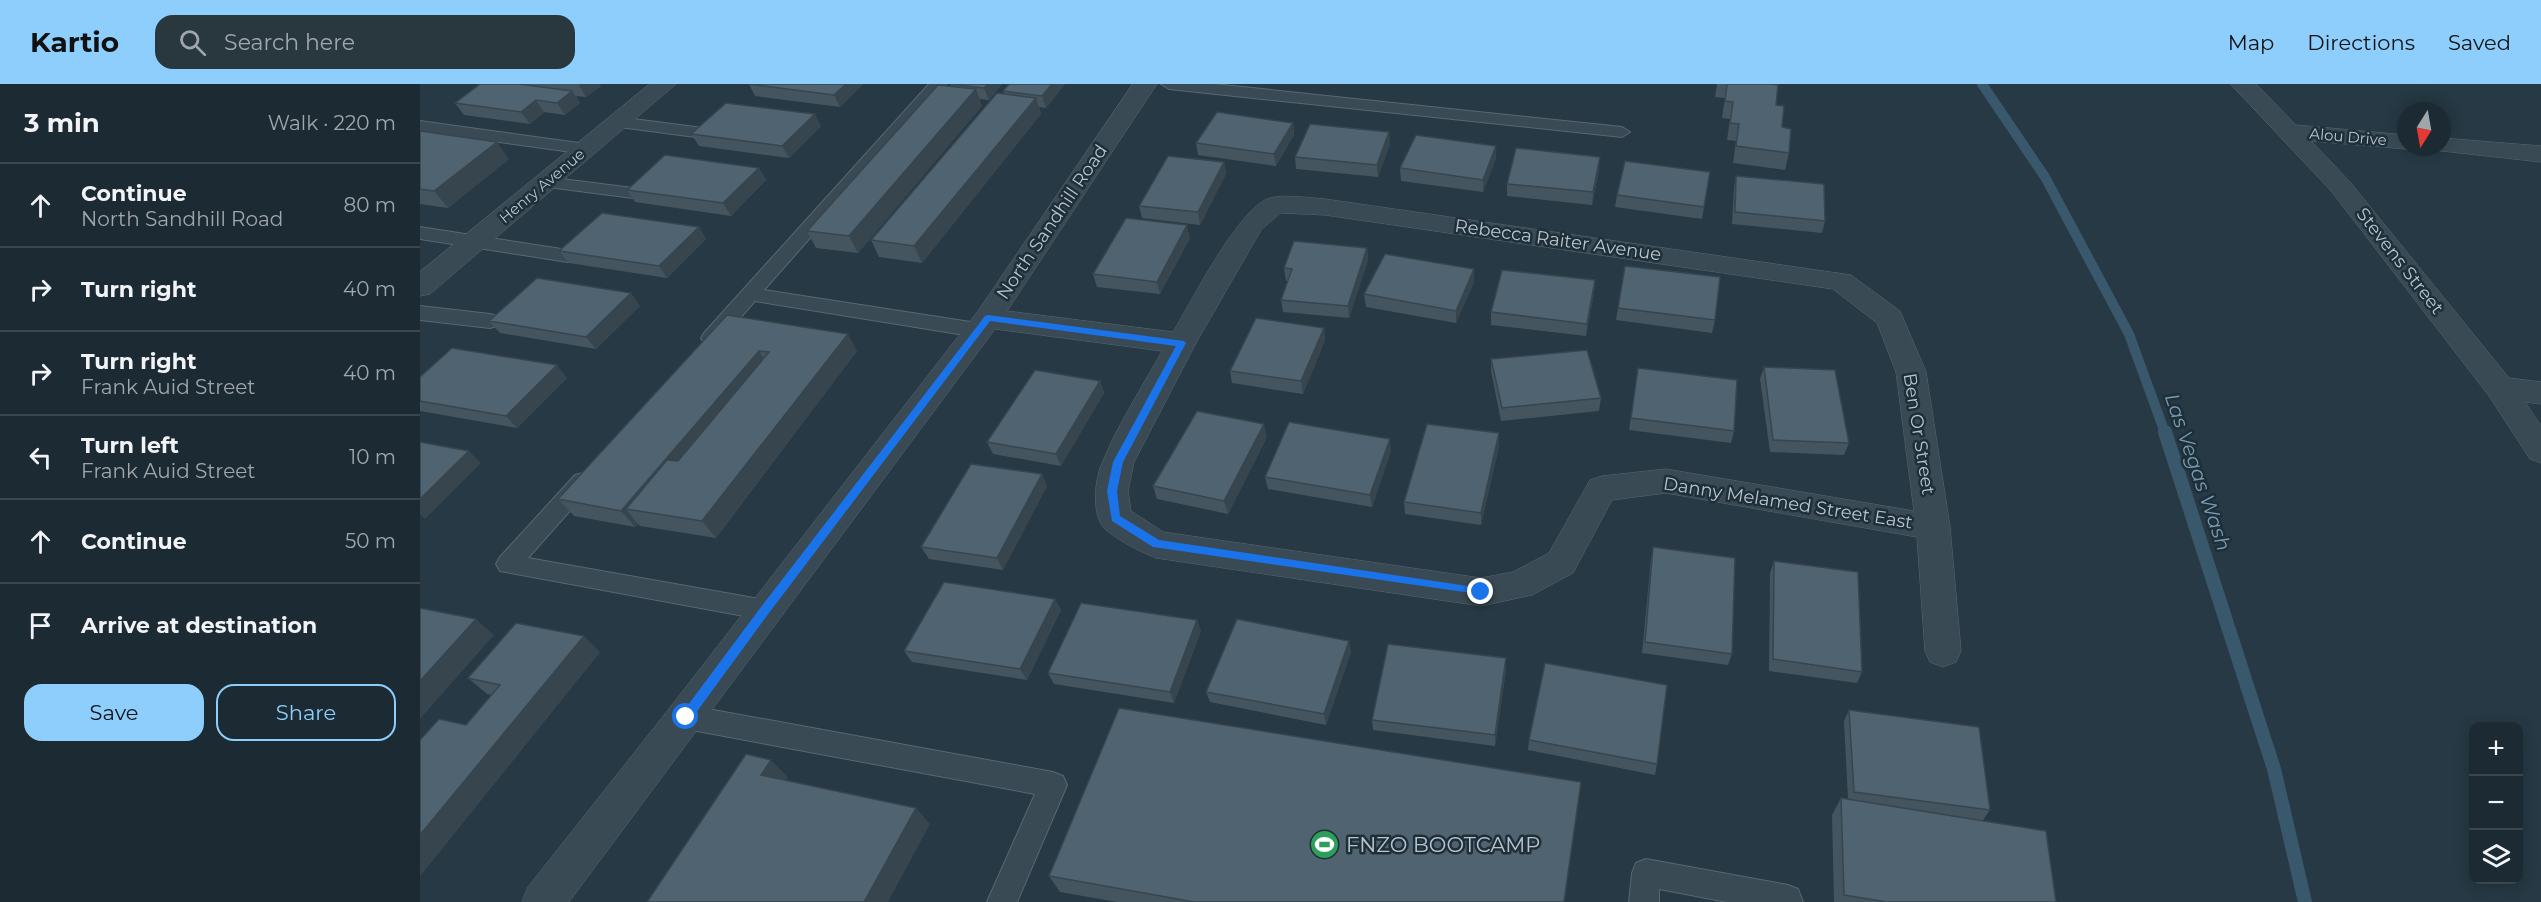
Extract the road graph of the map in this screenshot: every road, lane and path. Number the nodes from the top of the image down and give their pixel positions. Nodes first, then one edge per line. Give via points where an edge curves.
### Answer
1 (664, 84) edge
2 (939, 84) edge
3 (1145, 84) edge
4 (1169, 84) edge
5 (2243, 84) edge
6 (618, 122) junction
7 (420, 126) edge
8 (1622, 132) dead end
9 (2289, 132) junction
10 (704, 133) edge
11 (2397, 141) edge
12 (2451, 147) edge
13 (586, 148) junction
14 (2541, 154) edge
15 (546, 182) junction
16 (633, 193) edge
17 (420, 233) edge
18 (474, 243) junction
19 (568, 256) edge
20 (1841, 281) joint
21 (420, 287) edge
22 (750, 294) junction
23 (420, 314) edge
24 (490, 321) edge
25 (982, 324) junction
26 (1181, 343) junction
27 (695, 355) edge
28 (2500, 388) junction
29 (2541, 393) edge
30 (2541, 451) edge
31 (594, 468) edge
32 (1933, 526) junction
33 (765, 610) junction
34 (1943, 651) dead end
35 (686, 717) junction
36 (543, 902) edge
37 (1002, 902) edge
38 (1644, 902) edge
39 (1788, 902) edge

1 - 6 street, Henry Avenue
2 - 22 lane
3 - 25 street, North Sandhill Road
4 - 8 lane
5 - 9 street, Stevens Street
6 - 10 lane
6 - 13 street, Henry Avenue
7 - 13 lane
9 - 11 street, Alou Drive
9 - 28 street, Stevens Street via 2341,187
12 - 14 street
13 - 15 street, Henry Avenue
15 - 16 lane
15 - 18 street, Henry Avenue
17 - 18 lane
18 - 19 lane
18 - 21 street, Henry Avenue
20 - 26 street, Rebecca Raiter Avenue via 1324,207 1275,205 1251,225
20 - 32 street, Ben Or Street via 1890,318 1911,372
22 - 25 lane
22 - 27 lane
23 - 24 lane
25 - 26 street
25 - 33 street, North Sandhill Road
26 - 32 street, Danny Melamed Street East via 1118,462 1112,491 1115,518 1156,544 1481,592 1520,585 1561,563 1602,489 1666,481
28 - 29 street
28 - 30 street, Stevens Street
31 - 33 lane via 508,564
32 - 34 street, Ben Or Street
33 - 35 street, North Sandhill Road
35 - 36 street, North Sandhill Road
35 - 37 lane via 1053,785
38 - 39 lane via 1646,873

